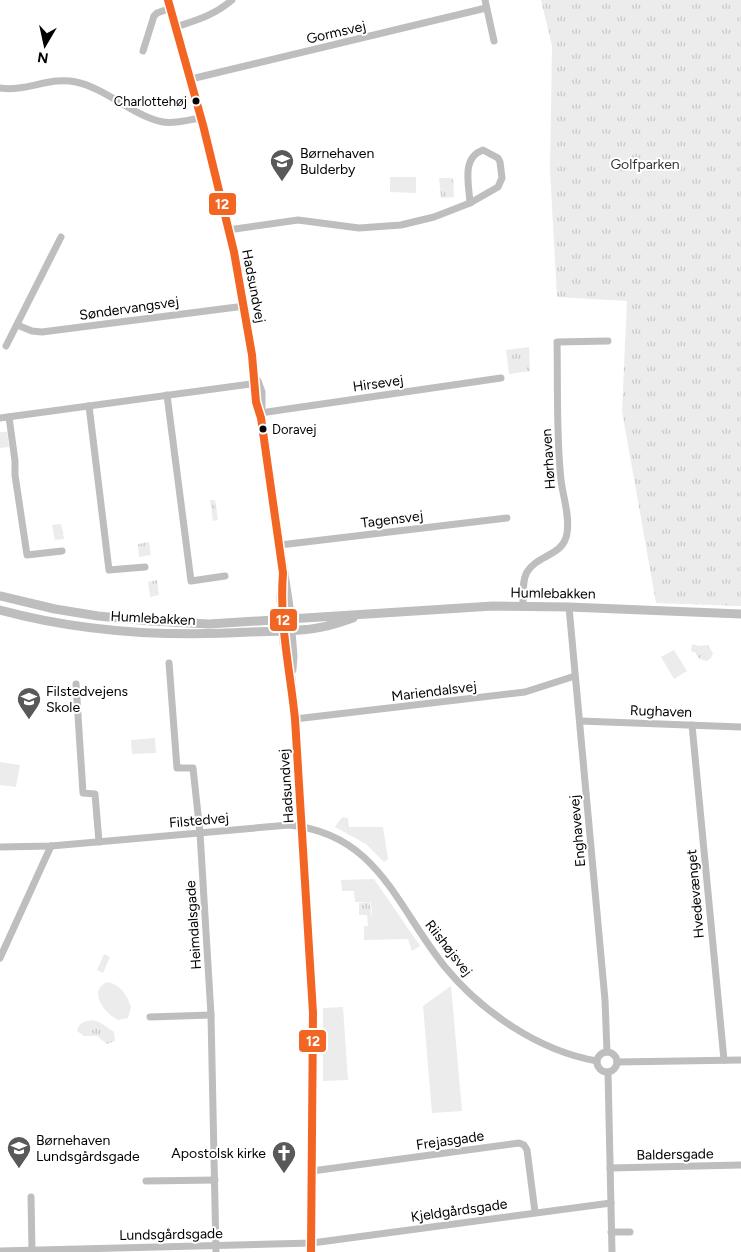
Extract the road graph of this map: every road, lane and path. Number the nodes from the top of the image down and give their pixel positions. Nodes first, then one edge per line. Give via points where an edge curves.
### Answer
1 (232, 0) edge
2 (485, 0) edge
3 (169, 4) edge
4 (486, 8) junction
5 (176, 26) junction
6 (494, 41) dead end
7 (142, 51) dead end
8 (191, 79) junction
9 (0, 88) edge
10 (200, 118) junction
11 (470, 203) junction
12 (228, 230) junction
13 (61, 237) dead end
14 (245, 306) junction
15 (17, 325) junction
16 (608, 341) dead end
17 (6, 346) dead end
18 (501, 378) dead end
19 (256, 381) junction
20 (167, 395) junction
21 (89, 406) junction
22 (261, 415) junction
23 (10, 417) junction
24 (0, 418) edge
25 (507, 518) dead end
26 (280, 545) junction
27 (62, 551) dead end
28 (145, 566) dead end
29 (225, 576) dead end
30 (0, 596) edge
31 (523, 606) junction
32 (570, 607) junction
33 (0, 610) edge
34 (365, 614) junction
35 (741, 614) edge
36 (286, 619) junction
37 (287, 630) junction
38 (169, 663) dead end
39 (575, 676) junction
40 (76, 684) dead end
41 (295, 719) junction
42 (580, 721) junction
43 (692, 725) junction
44 (741, 727) edge
45 (302, 826) junction
46 (200, 833) junction
47 (99, 842) junction
48 (51, 846) junction
49 (0, 848) edge
50 (0, 958) edge
51 (211, 1015) junction
52 (150, 1017) dead end
53 (607, 1052) junction
54 (724, 1060) junction
55 (741, 1060) edge
56 (597, 1061) junction
57 (617, 1062) junction
58 (608, 1072) junction
59 (741, 1165) edge
60 (610, 1168) junction
61 (312, 1171) junction
62 (214, 1180) junction
63 (146, 1181) dead end
64 (31, 1197) dead end
65 (611, 1203) junction
66 (535, 1212) junction
67 (611, 1232) junction
68 (630, 1232) dead end
69 (311, 1247) edge
70 (216, 1249) edge
71 (32, 1250) junction
72 (0, 1251) edge
73 (612, 1252) edge

1 - 5 street via 204,18
2 - 4 street
3 - 5 street, Hadsundvej
3 - 7 street via 154,16
4 - 6 street
4 - 8 street, Gormsvej
5 - 8 street, Hadsundvej
8 - 10 street, Hadsundvej
9 - 10 street via 25,88 50,81 75,82 162,122
10 - 12 street, Hadsundvej
11 - 11 street via 501,183 500,162 485,151 470,158
11 - 12 street via 434,217 398,225 359,228 298,220
12 - 14 street, Hadsundvej
13 - 15 street
14 - 15 street, Søndervangsvej via 42,332
14 - 19 street, Hadsundvej
15 - 17 street
16 - 31 street, Hørhaven via 557,342 559,454 567,534 558,550 527,572
18 - 22 street, Hirsevej
19 - 20 street
19 - 22 street, Hadsundvej via 256,402
20 - 21 street
20 - 29 street via 191,581
21 - 23 street
21 - 28 street via 109,570
22 - 26 street, Hadsundvej
23 - 24 street
23 - 27 street via 27,555
25 - 26 street, Tagensvej
26 - 36 street, Hadsundvej via 281,598
30 - 36 street, Humlebakken via 55,609 151,621 209,624
31 - 32 street, Humlebakken
31 - 34 street, Humlebakken
32 - 35 street, Humlebakken
32 - 39 street, Enghavevej
33 - 37 street, Humlebakken via 81,627 137,633 214,634
34 - 36 street, Humlebakken
34 - 37 street, Humlebakken via 326,626
36 - 37 street, Hadsundvej
37 - 41 street, Hadsundvej via 286,657
38 - 46 street, Heimdalsgade via 177,768 193,768
39 - 41 street, Mariendalsvej via 525,692
39 - 42 street, Enghavevej
40 - 47 street via 83,793 95,794
41 - 45 street, Hadsundvej
42 - 43 street, Rughaven
42 - 53 street, Enghavevej
43 - 44 street, Rughaven
43 - 54 street, Hvedevænget
45 - 46 street, Filstedvej via 289,824
45 - 56 street, Riishøjsvej via 328,834 364,855 379,871 446,967 482,1004 546,1044
45 - 61 street, Hadsundvej via 313,1014
46 - 47 street, Filstedvej
46 - 51 street, Heimdalsgade
47 - 48 street, Filstedvej
48 - 49 street, Filstedvej
48 - 50 street
51 - 52 street
51 - 62 street, Heimdalsgade
53 - 56 street
53 - 57 street
54 - 55 street
54 - 57 street
56 - 58 street via 601,1069
57 - 58 street via 615,1068
58 - 60 street
59 - 60 street, Baldersgade
60 - 65 street
61 - 66 street, Frejasgade via 518,1143 527,1150
61 - 69 street, Hadsundvej
62 - 63 street
62 - 70 street, Heimdalsgade
64 - 71 street
65 - 66 street, Kjeldgårdsgade
65 - 67 street
66 - 69 street, Kjeldgårdsgade
67 - 68 street
67 - 73 street
69 - 70 street, Lundsgårdsgade
70 - 71 street, Lundsgårdsgade
71 - 72 street, Lundsgårdsgade

